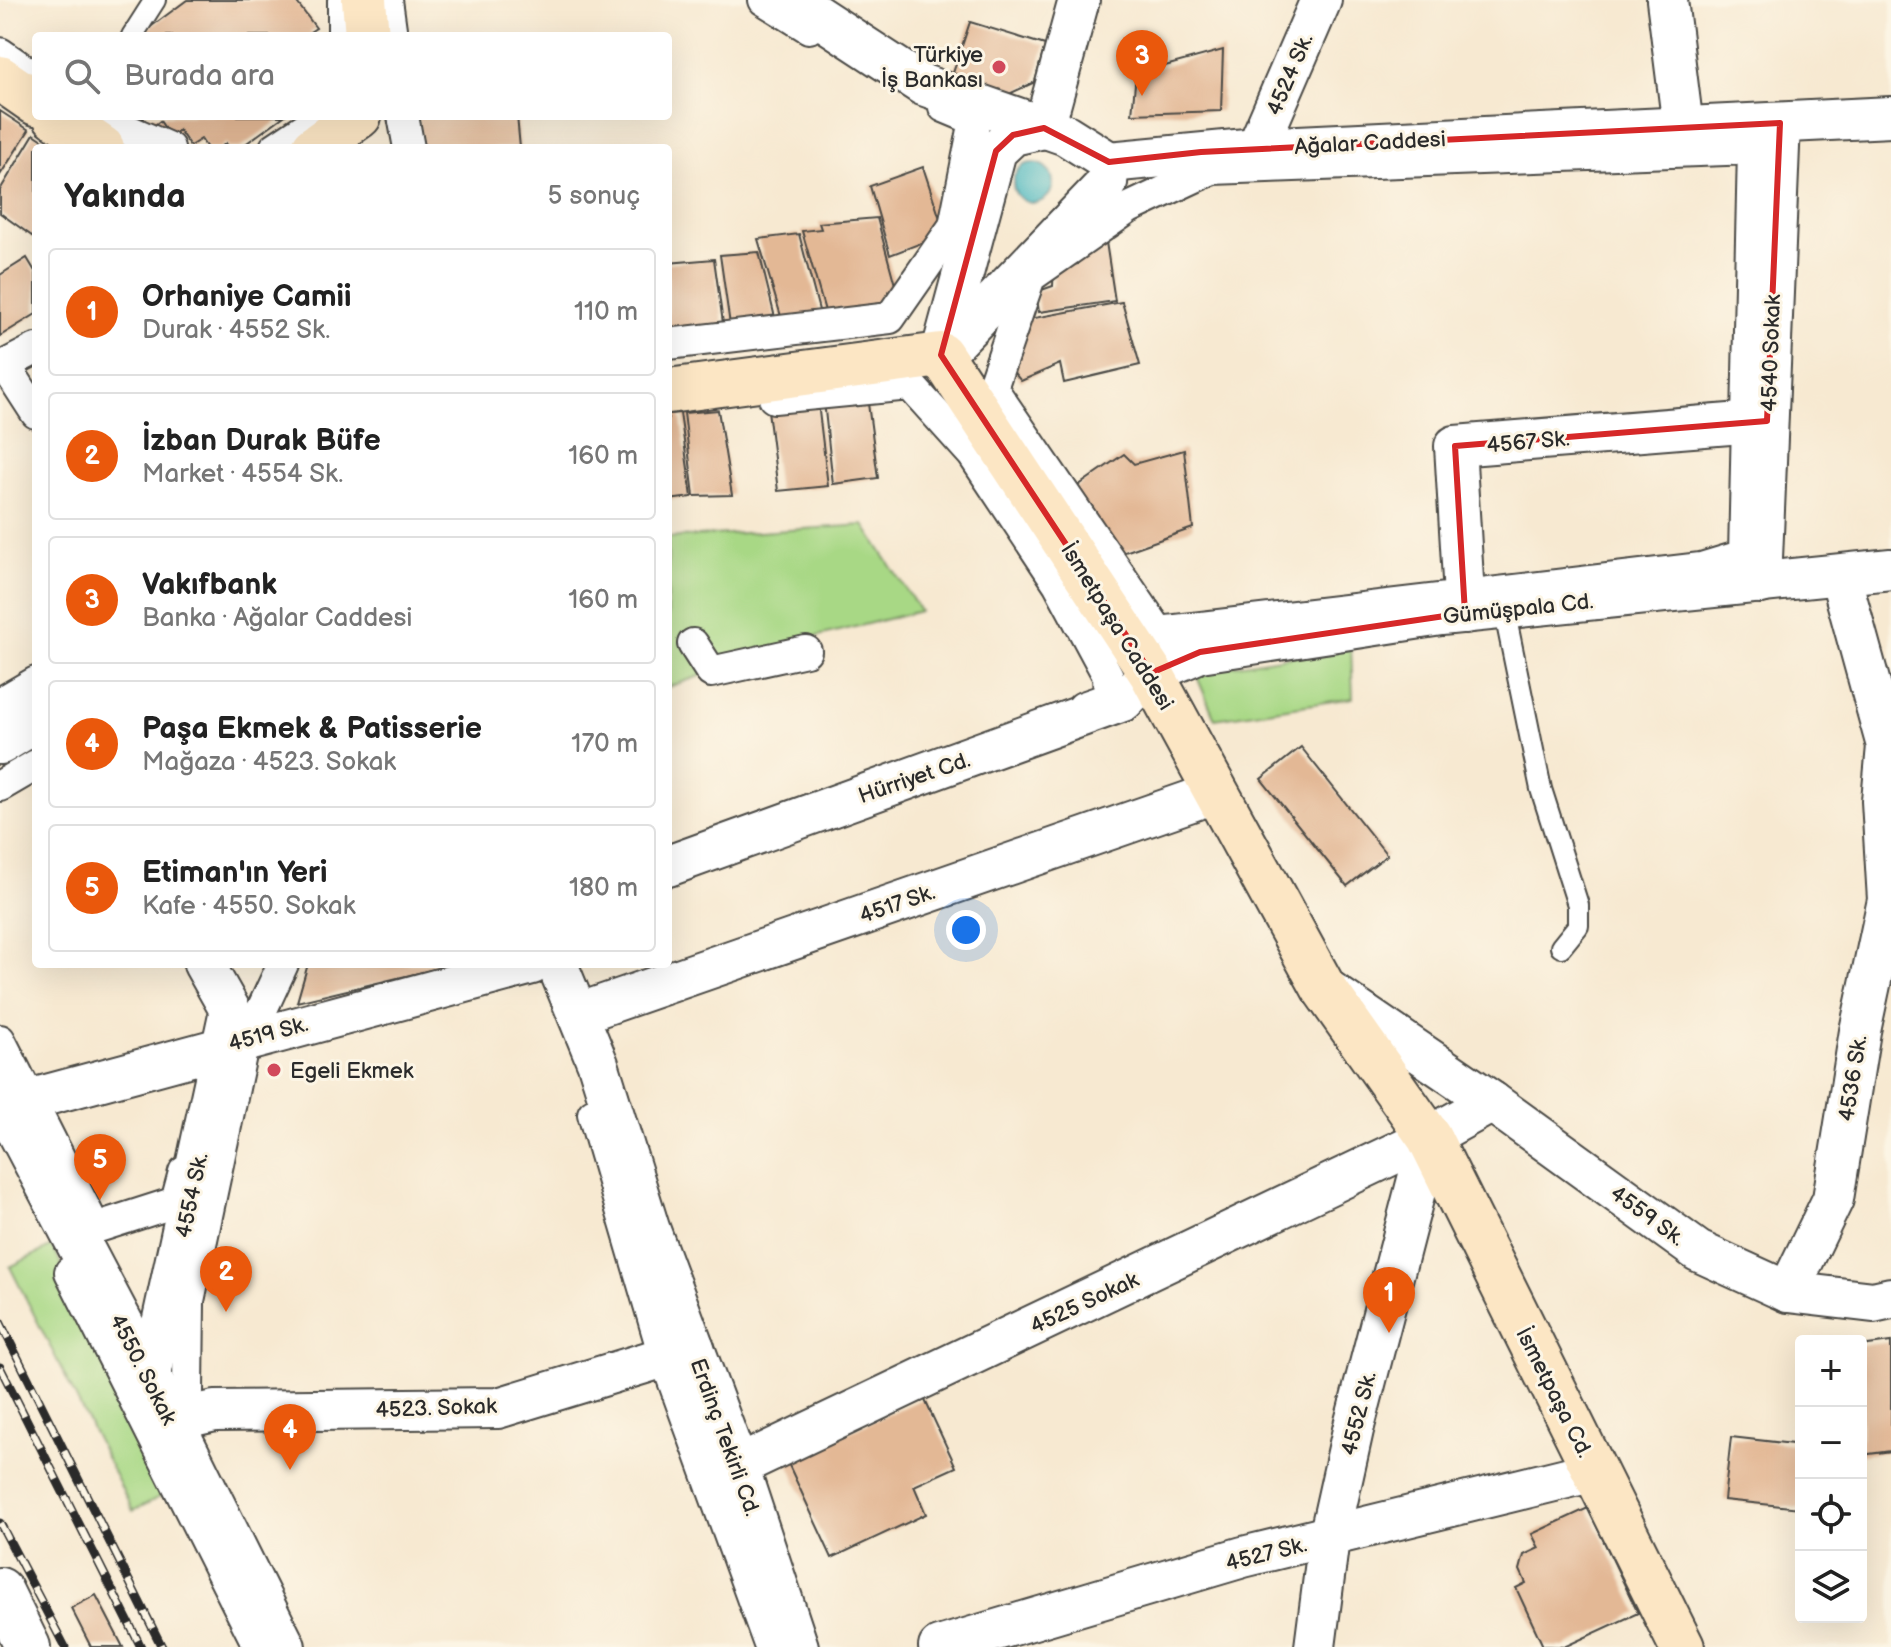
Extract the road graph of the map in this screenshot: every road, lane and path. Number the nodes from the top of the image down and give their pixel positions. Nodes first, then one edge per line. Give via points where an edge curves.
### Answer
1 (155, 0) edge
2 (343, 0) edge
3 (364, 0) edge
4 (387, 0) edge
5 (764, 0) edge
6 (793, 0) edge
7 (1079, 0) edge
8 (1321, 0) edge
9 (1667, 0) edge
10 (135, 32) edge
11 (343, 32) edge
12 (367, 32) edge
13 (391, 32) edge
14 (0, 53) edge
15 (32, 75) edge
16 (0, 78) edge
17 (0, 96) edge
18 (32, 100) edge
19 (32, 109) edge
20 (1891, 117) edge
21 (58, 120) edge
22 (317, 120) edge
23 (353, 120) edge
24 (374, 120) edge
25 (404, 120) edge
26 (1780, 123) junction
27 (1683, 127) junction
28 (1044, 128) junction
29 (80, 129) edge
30 (150, 144) edge
31 (281, 144) edge
32 (320, 144) edge
33 (377, 144) edge
34 (408, 144) edge
35 (1257, 148) junction
36 (1109, 162) junction
37 (672, 344) edge
38 (32, 351) edge
39 (941, 355) junction
40 (672, 390) edge
41 (32, 407) edge
42 (672, 408) edge
43 (1758, 422) junction
44 (1891, 569) edge
45 (1840, 575) junction
46 (1761, 583) junction
47 (1464, 604) junction
48 (1504, 609) junction
49 (693, 644) dead end
50 (806, 651) dead end
51 (1151, 673) junction
52 (32, 684) edge
53 (0, 703) edge
54 (32, 722) edge
55 (0, 742) edge
56 (32, 767) edge
57 (0, 786) edge
58 (1217, 792) junction
59 (1886, 800) edge
60 (672, 849) edge
61 (672, 865) edge
62 (1561, 947) dead end
63 (205, 968) edge
64 (281, 968) edge
65 (517, 968) edge
66 (540, 968) edge
67 (559, 968) edge
68 (1323, 987) junction
69 (578, 1014) junction
70 (0, 1040) edge
71 (232, 1046) junction
72 (1492, 1102) junction
73 (9, 1108) edge
74 (1429, 1137) junction
75 (1788, 1292) junction
76 (1891, 1298) edge
77 (679, 1352) junction
78 (158, 1409) junction
79 (738, 1466) junction
80 (1595, 1471) junction
81 (1329, 1538) junction
82 (0, 1590) edge
83 (28, 1647) edge
84 (259, 1647) edge
85 (283, 1647) edge
86 (770, 1647) edge
87 (798, 1647) edge
88 (939, 1647) edge
89 (1315, 1647) edge
90 (1682, 1647) edge

1 - 10 lane
2 - 11 street
3 - 12 main road
4 - 13 street
5 - 37 street via 935,104 975,120 954,226 890,318
6 - 28 street via 923,85
7 - 28 street
8 - 35 street, 4524 Sk.
9 - 27 street
14 - 15 street
16 - 18 main road
17 - 19 street
20 - 26 street, Ağalar Caddesi
21 - 29 street
22 - 31 street
23 - 32 main road
24 - 33 main road
25 - 34 street
26 - 27 street, Ağalar Caddesi
26 - 43 street, 4540 Sokak
27 - 35 street, Ağalar Caddesi
28 - 36 street
28 - 39 street via 1013,135 996,151
29 - 30 street
35 - 36 street, Ağalar Caddesi
36 - 39 street via 1107,183
38 - 41 street via 5,365
39 - 40 main road
39 - 51 main road, İsmetpaşa Caddesi
42 - 60 street via 910,385 973,455 1058,583 1108,676 1109,698
43 - 46 street, 4540 Sokak
43 - 47 street via 1744,555 1701,568
43 - 47 street, 4567 Sk. via 1455,446
43 - 47 street via 1753,149 1212,169 1129,208 1030,277 992,388 1159,632
44 - 45 street, Gümüşpala Cd.
45 - 46 street, Gümüşpala Cd.
45 - 59 street, 4536 Sk. via 1887,746
46 - 48 street, Gümüşpala Cd.
47 - 48 street, Gümüşpala Cd.
47 - 51 street, Gümüşpala Cd. via 1200,652
48 - 62 lane via 1541,789 1578,905 1578,926
49 - 50 street via 711,672
51 - 58 main road, İsmetpaşa Caddesi
51 - 61 street, Hürriyet Cd. via 1123,701
52 - 53 street
54 - 55 street
56 - 57 street
58 - 68 main road, İsmetpaşa Caddesi
58 - 69 street, 4517 Sk.
59 - 75 street, 4536 Sk. via 1888,900 1833,1199
63 - 71 street
64 - 71 street
65 - 71 street, 4519 Sk.
66 - 77 street
67 - 69 street, Erdinç Tekirli Cd.
68 - 72 street, 4559 Sk.
68 - 74 main road, İsmetpaşa Caddesi
69 - 77 street, Erdinç Tekirli Cd. via 649,1228
70 - 73 street
71 - 73 street, 4519 Sk.
71 - 73 street via 213,1064 176,1202 95,1228
71 - 78 street, 4554 Sk.
72 - 74 street
72 - 75 street, 4559 Sk. via 1698,1251
73 - 78 street, 4550. Sokak
74 - 79 street, 4525 Sokak
74 - 80 main road, İsmetpaşa Cd.
74 - 81 street, 4552 Sk.
75 - 76 street, 4559 Sk. via 1873,1302
77 - 78 street, 4523. Sokak via 498,1408
77 - 79 street, Erdinç Tekirli Cd.
77 - 86 street
78 - 84 street
78 - 85 street, 4550. Sokak
79 - 87 street, Erdinç Tekirli Cd.
80 - 81 street, 4527 Sk.
80 - 90 main road, İsmetpaşa Cd.
81 - 88 street, 4527 Sk. via 1243,1557
81 - 89 street, 4552 Sk.
82 - 83 street

